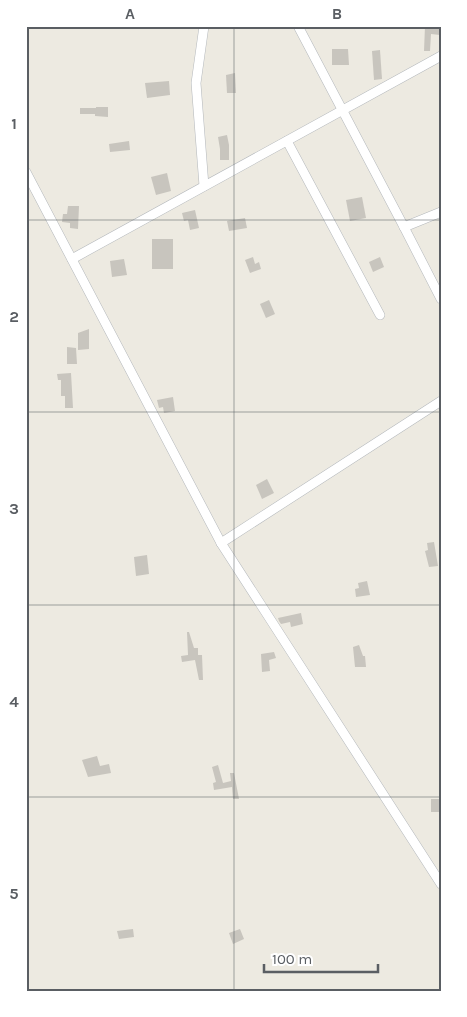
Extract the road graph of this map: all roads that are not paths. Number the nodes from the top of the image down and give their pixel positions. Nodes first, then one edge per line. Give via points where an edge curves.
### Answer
1 (204, 26) edge
2 (298, 26) edge
3 (441, 56) edge
4 (343, 110) junction
5 (286, 141) junction
6 (26, 172) edge
7 (204, 186) junction
8 (441, 212) edge
9 (404, 227) junction
10 (72, 259) junction
11 (441, 299) edge
12 (380, 315) dead end
13 (441, 402) edge
14 (221, 544) junction
15 (441, 884) edge

1 - 7 street via 196,83
2 - 4 street
3 - 4 street
4 - 5 street
4 - 9 street
5 - 7 street
5 - 12 street
6 - 10 street
7 - 10 street
8 - 9 street
9 - 11 street
10 - 14 street
13 - 14 street
14 - 15 street

